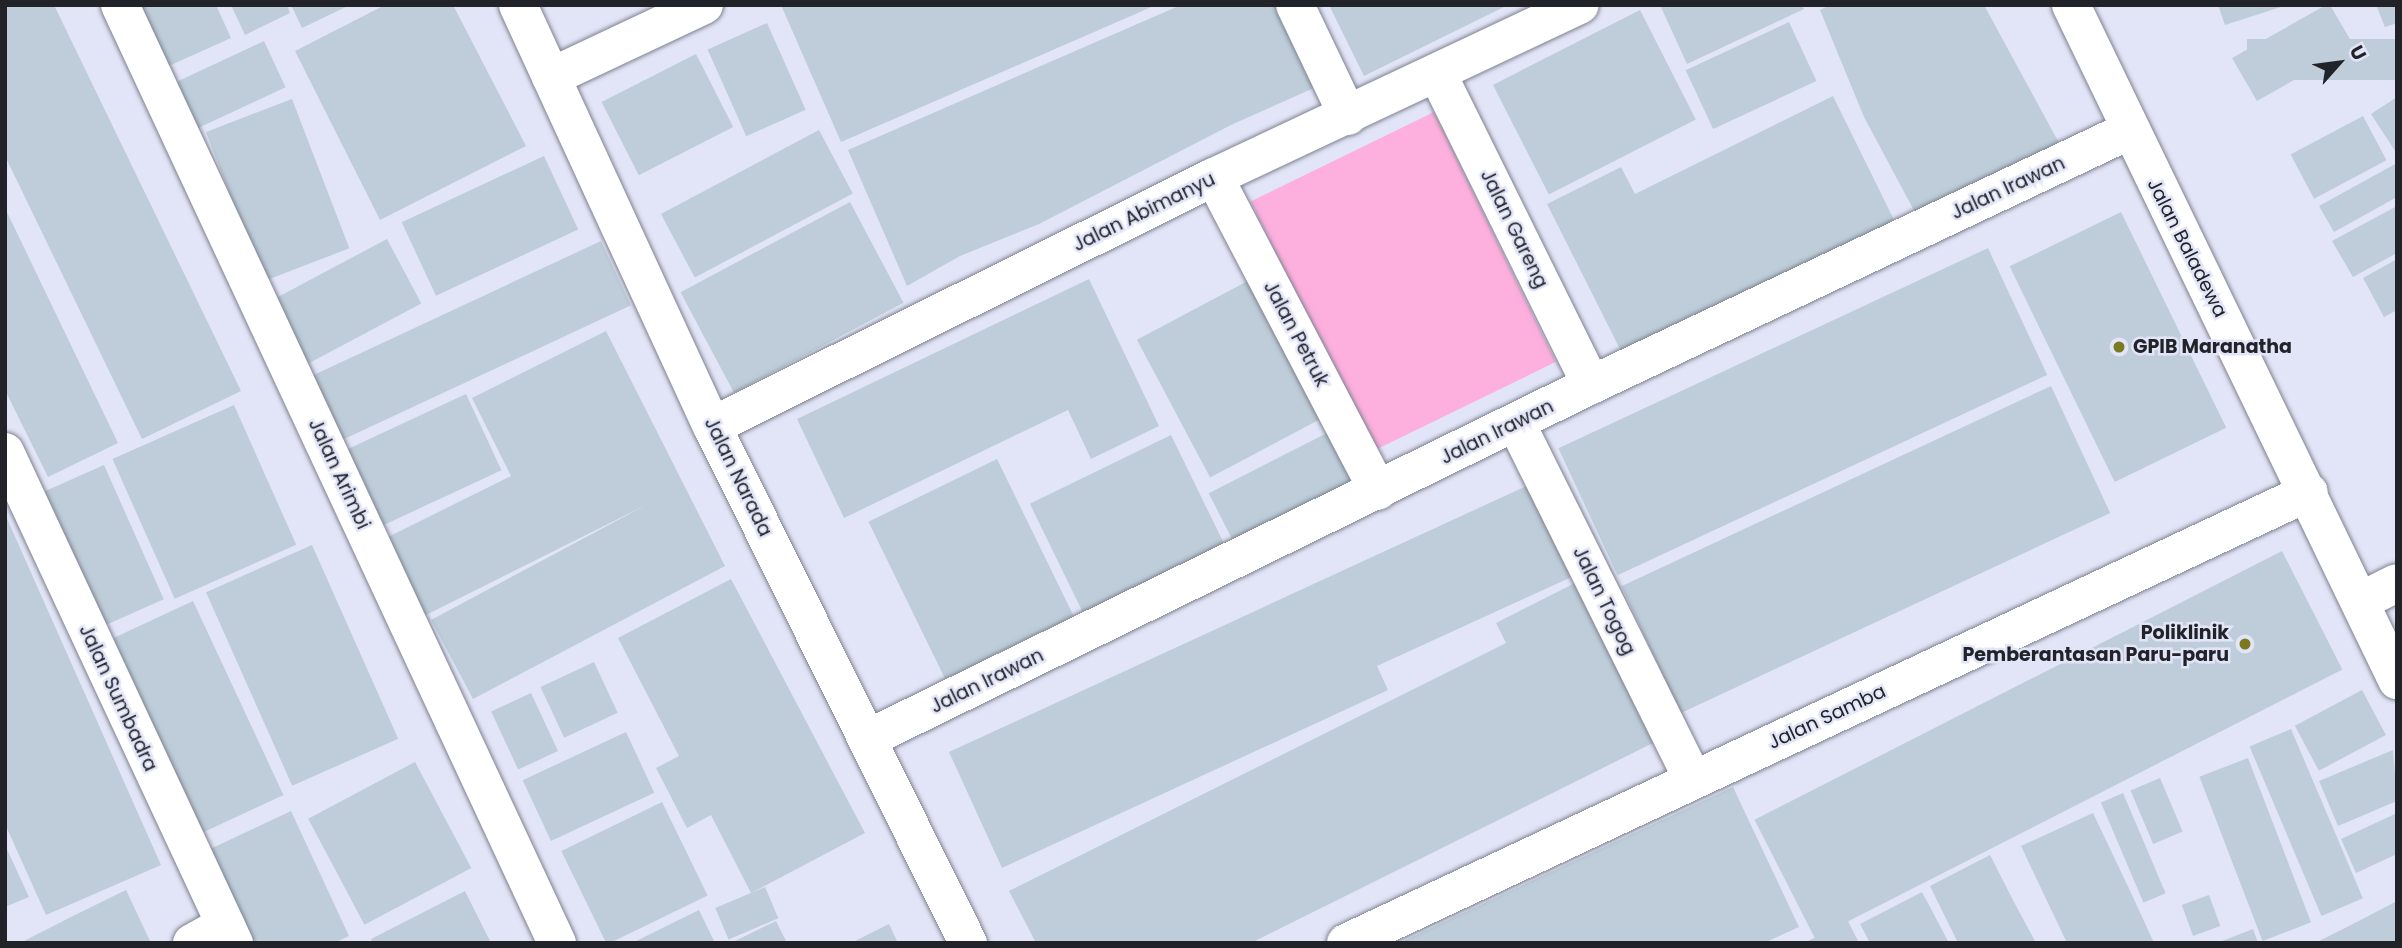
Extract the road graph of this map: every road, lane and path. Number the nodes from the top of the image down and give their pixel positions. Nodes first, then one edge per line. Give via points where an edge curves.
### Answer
1 (120, 5) edge
2 (518, 5) edge
3 (704, 5) edge
4 (1295, 5) edge
5 (1580, 5) edge
6 (2071, 5) edge
7 (1437, 73) junction
8 (551, 77) junction
9 (1348, 116) junction
10 (2129, 131) junction
11 (1213, 177) junction
12 (1591, 385) junction
13 (1516, 423) junction
14 (712, 426) junction
15 (5, 452) edge
16 (1378, 491) junction
17 (2309, 492) junction
18 (2397, 583) edge
19 (2361, 601) junction
20 (2397, 680) edge
21 (867, 738) junction
22 (1692, 779) junction
23 (229, 934) edge
24 (192, 943) edge
25 (557, 943) edge
26 (968, 943) edge
27 (1346, 943) edge

1 - 25 street, Jalan Arimbi
2 - 8 street, Jalan Narada
3 - 8 street
4 - 9 street
5 - 7 street, Jalan Abimanyu
6 - 10 street, Jalan Baladewa
7 - 9 street, Jalan Abimanyu
7 - 12 street, Jalan Gareng
8 - 14 street, Jalan Narada
9 - 11 street, Jalan Abimanyu
10 - 12 street, Jalan Irawan
10 - 17 street, Jalan Baladewa
11 - 14 street, Jalan Abimanyu
11 - 16 street, Jalan Petruk
12 - 13 street, Jalan Irawan
13 - 16 street, Jalan Irawan
13 - 22 street, Jalan Togog
14 - 21 street, Jalan Narada
15 - 23 street, Jalan Sumbadra
16 - 21 street, Jalan Irawan
17 - 19 street, Jalan Baladewa
17 - 22 street, Jalan Samba
18 - 19 street
19 - 20 street, Jalan Baladewa
21 - 26 street, Jalan Narada
22 - 27 street, Jalan Samba
23 - 24 street

